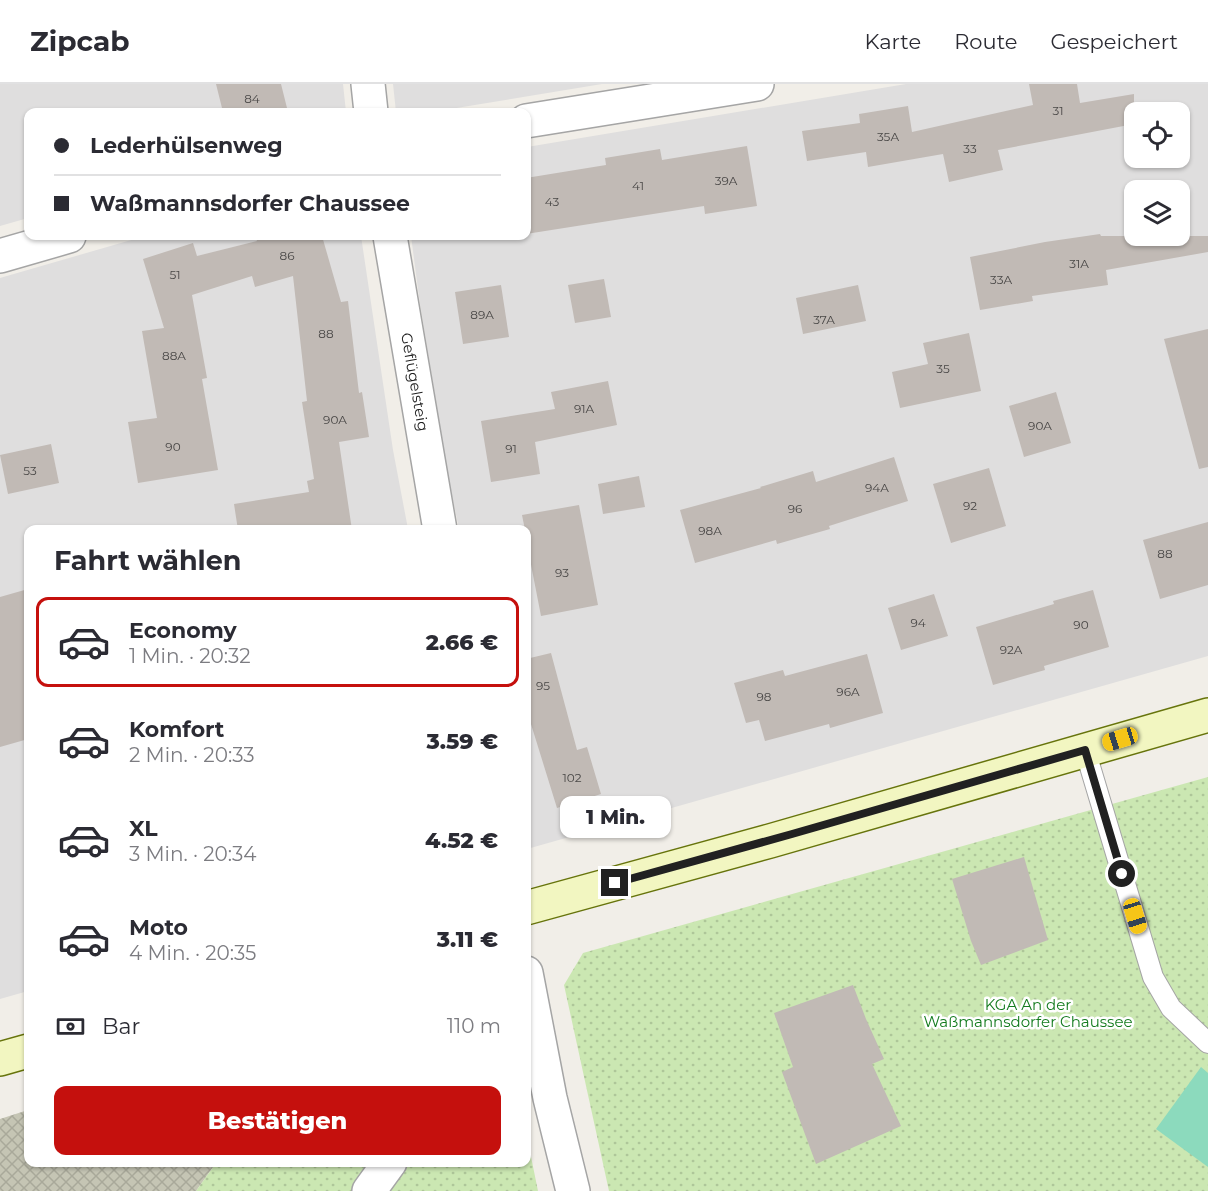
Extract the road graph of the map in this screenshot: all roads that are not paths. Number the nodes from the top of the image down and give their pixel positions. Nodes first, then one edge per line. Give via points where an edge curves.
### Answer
1 (368, 84) edge
2 (757, 84) edge
3 (371, 108) edge
4 (531, 120) edge
5 (55, 240) edge
6 (391, 240) edge
7 (0, 256) edge
8 (439, 525) edge
9 (1208, 715) edge
10 (1085, 750) junction
11 (531, 907) edge
12 (531, 1026) edge
13 (1208, 1042) edge
14 (24, 1052) edge
15 (0, 1059) edge
16 (538, 1101) edge
17 (386, 1167) edge
18 (369, 1191) edge
19 (573, 1191) edge

1 - 3 street
2 - 4 street
5 - 7 street
6 - 8 street, Geflügelsteig
9 - 10 street
10 - 11 street
10 - 13 lane via 1153,977 1170,1008
12 - 16 street
14 - 15 street
16 - 19 street
17 - 18 street

